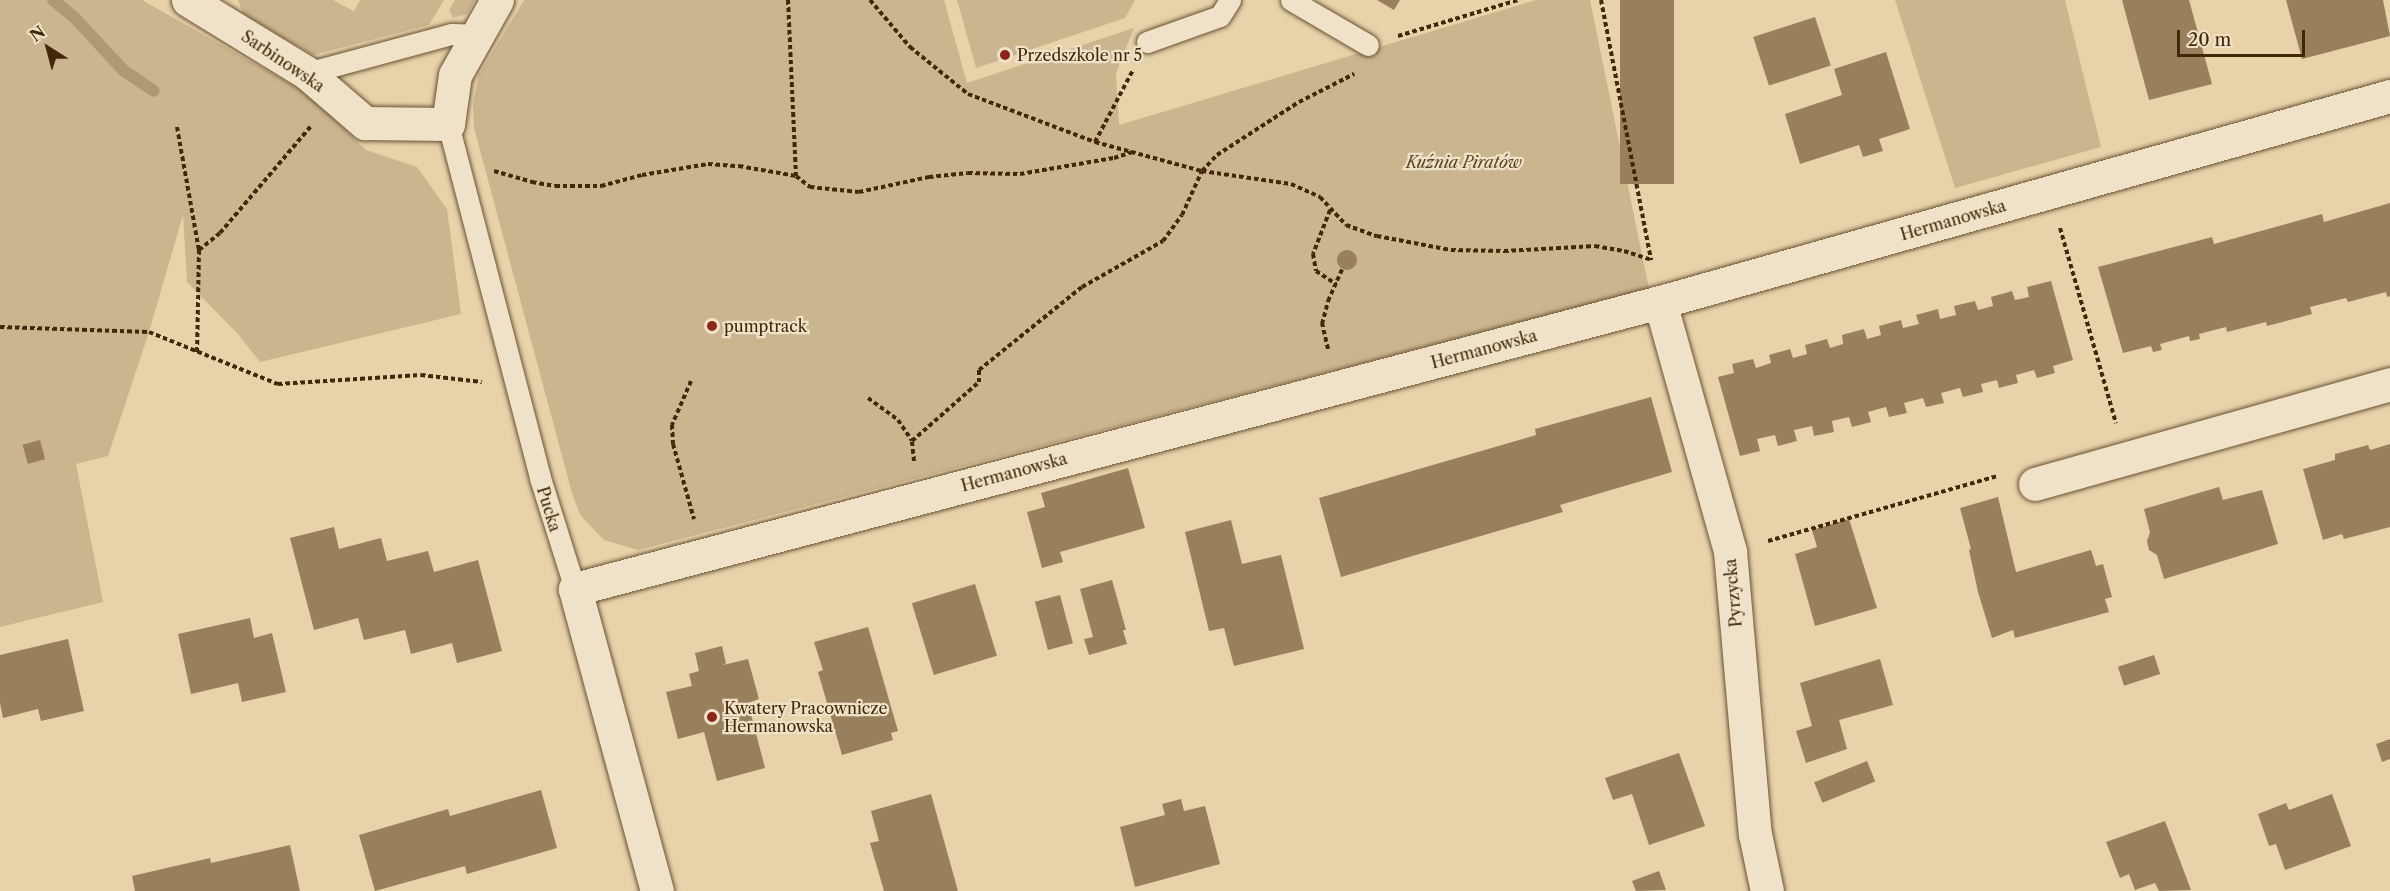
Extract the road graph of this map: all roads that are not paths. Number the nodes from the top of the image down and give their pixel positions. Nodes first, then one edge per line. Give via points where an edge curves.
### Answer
1 (188, 0) edge
2 (497, 0) edge
3 (1230, 0) edge
4 (1291, 0) edge
5 (475, 35) junction
6 (1147, 42) road end
7 (1368, 45) road end
8 (307, 73) junction
9 (2390, 96) edge
10 (448, 124) junction
11 (1657, 286) junction
12 (2390, 384) edge
13 (2035, 484) road end
14 (574, 589) junction
15 (657, 891) edge
16 (1767, 891) edge

1 - 8 street, Sarbinowska
2 - 5 street
3 - 6 lane via 1220,16
4 - 7 lane
5 - 8 lane via 452,34
5 - 10 street via 455,75
8 - 10 street, Sarbinowska via 365,123
9 - 11 street, Hermanowska
10 - 14 lane, Pucka via 512,376
11 - 14 street, Hermanowska via 1339,387
11 - 16 street, Pyrzycka via 1730,551 1755,834
12 - 13 street
14 - 15 street, Pucka

